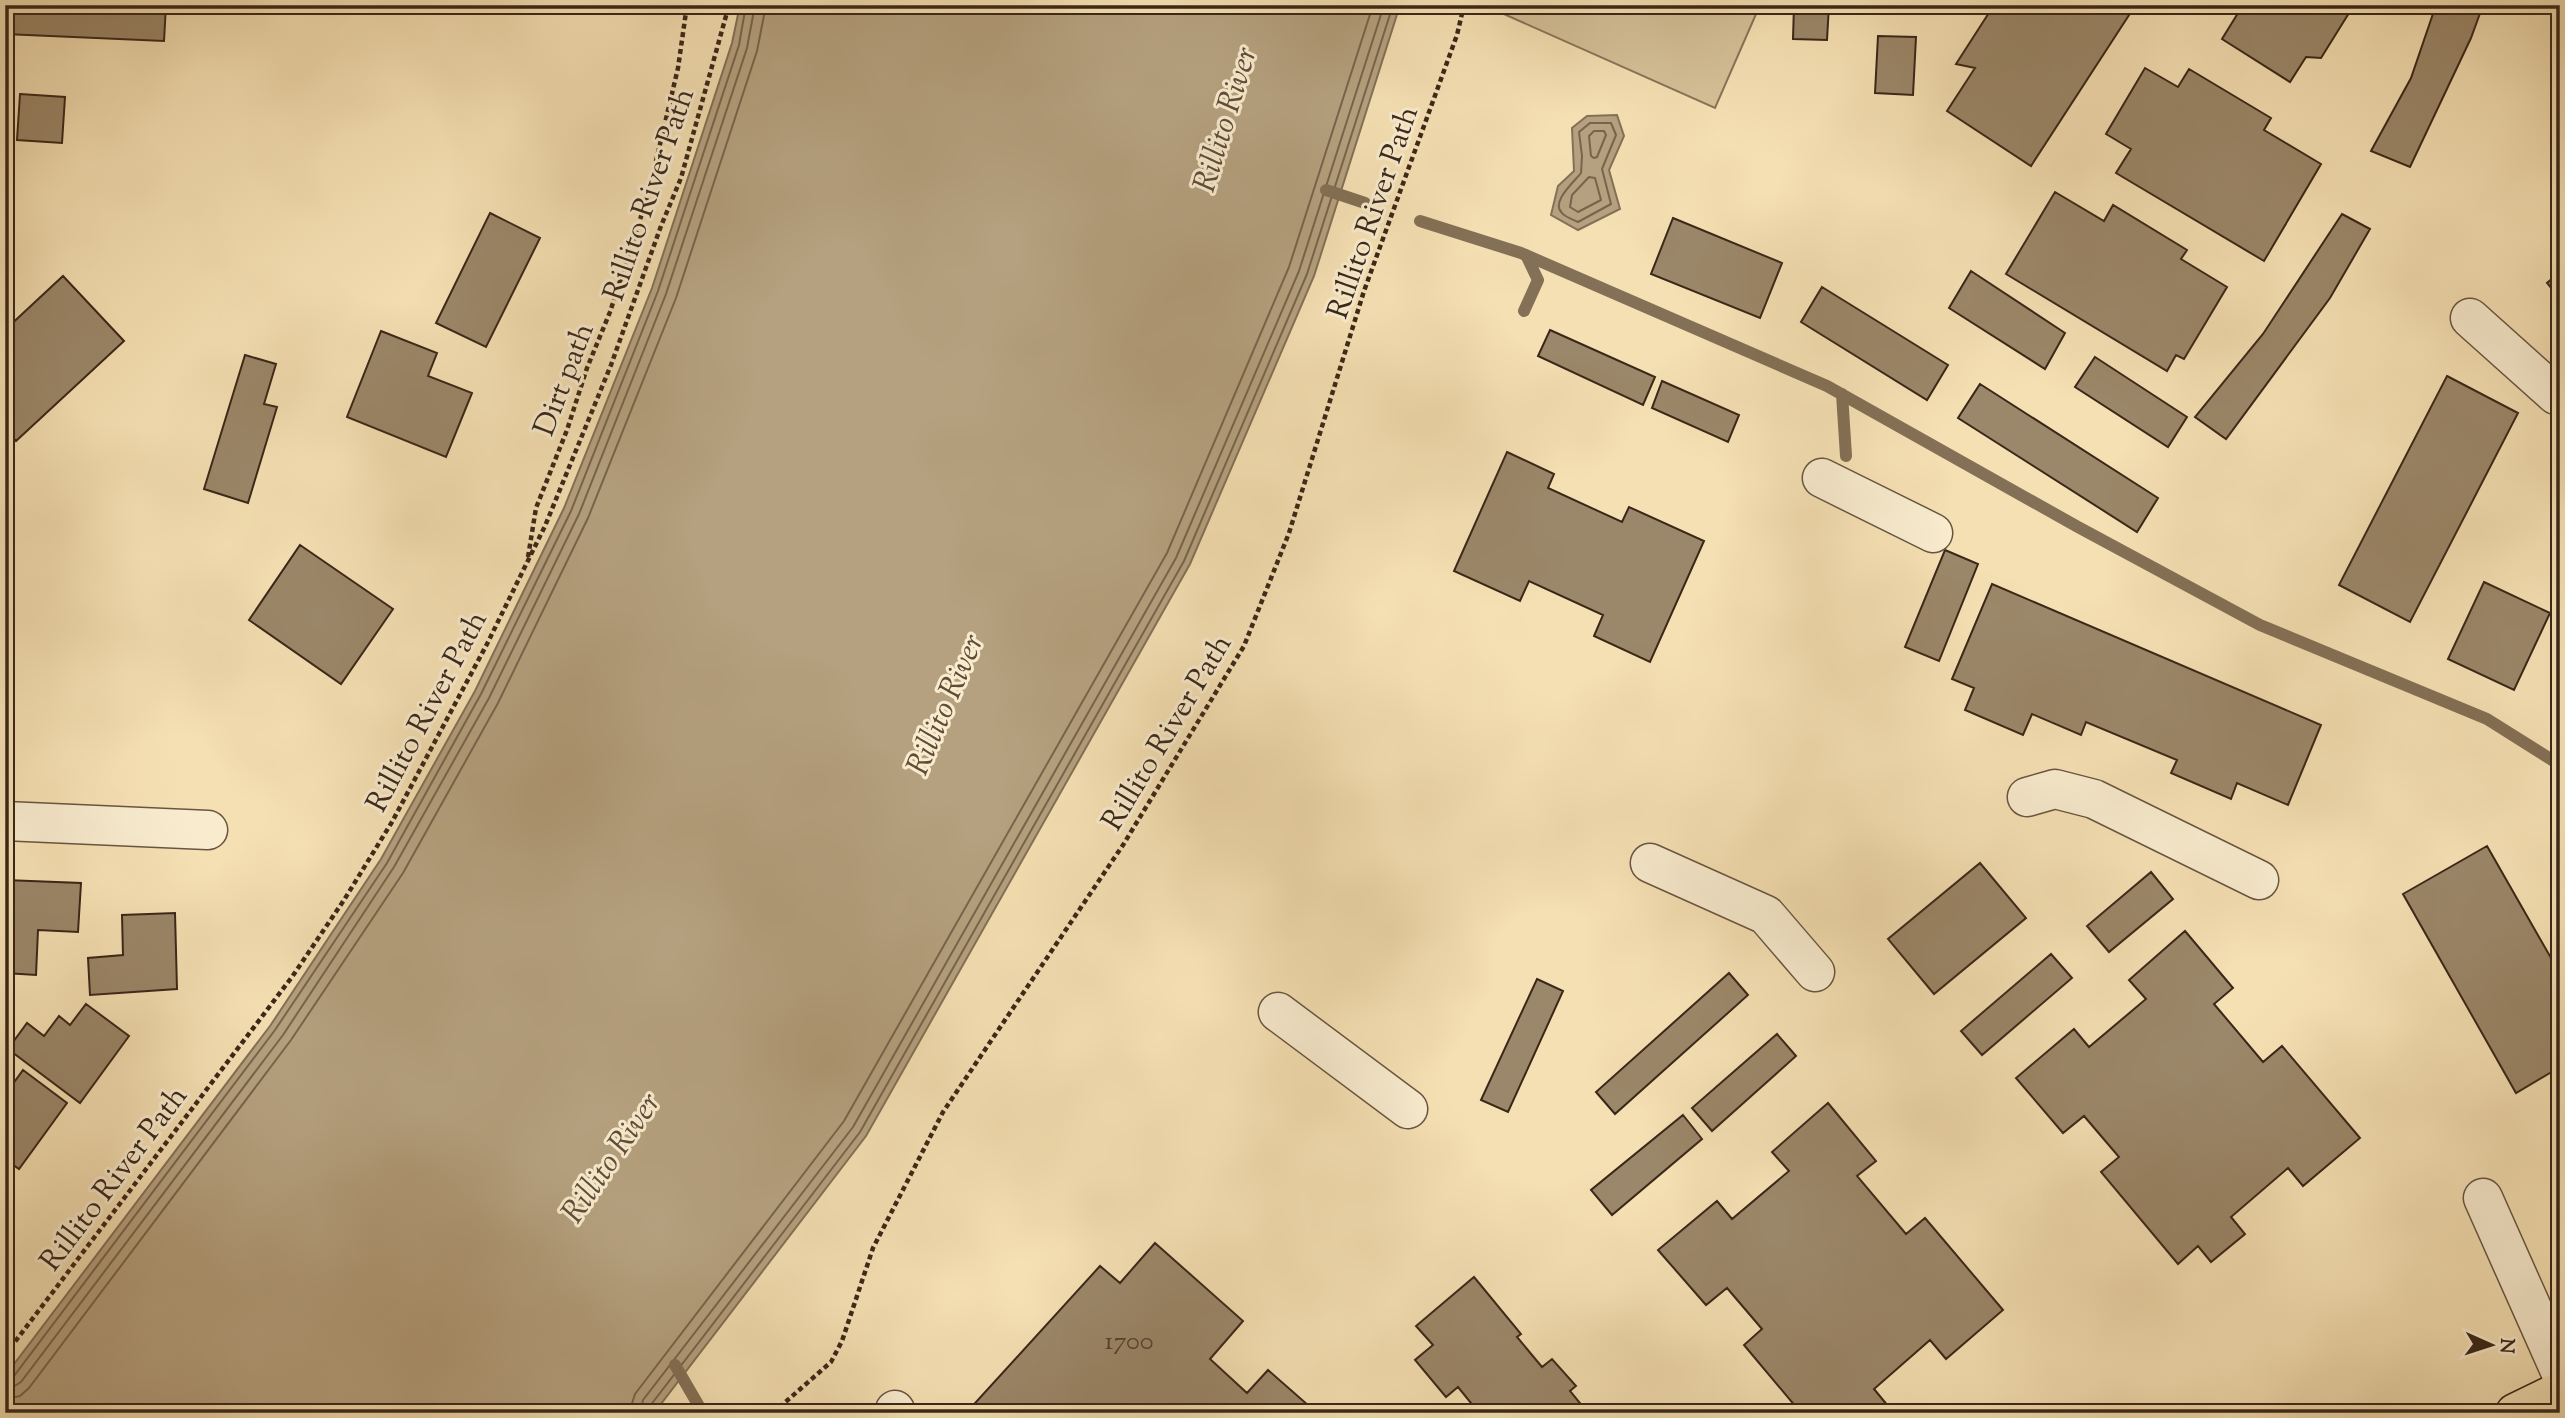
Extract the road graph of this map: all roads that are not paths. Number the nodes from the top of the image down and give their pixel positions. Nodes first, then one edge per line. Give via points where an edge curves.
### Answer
1 (2470, 318) dead end
2 (2556, 395) dead end
3 (1822, 478) dead end
4 (1933, 533) dead end
5 (2027, 797) dead end
6 (5, 821) edge
7 (208, 830) dead end
8 (1650, 863) dead end
9 (2259, 880) dead end
10 (1815, 972) dead end
11 (1278, 1012) dead end
12 (1408, 1110) dead end
13 (2483, 1198) dead end
14 (2560, 1371) edge
15 (2560, 1391) edge
16 (2515, 1413) edge

1 - 2 street
3 - 4 street
5 - 9 street via 2055,789 2094,799
6 - 7 street
8 - 10 street via 1766,915
11 - 12 street
13 - 14 street
15 - 16 main road

